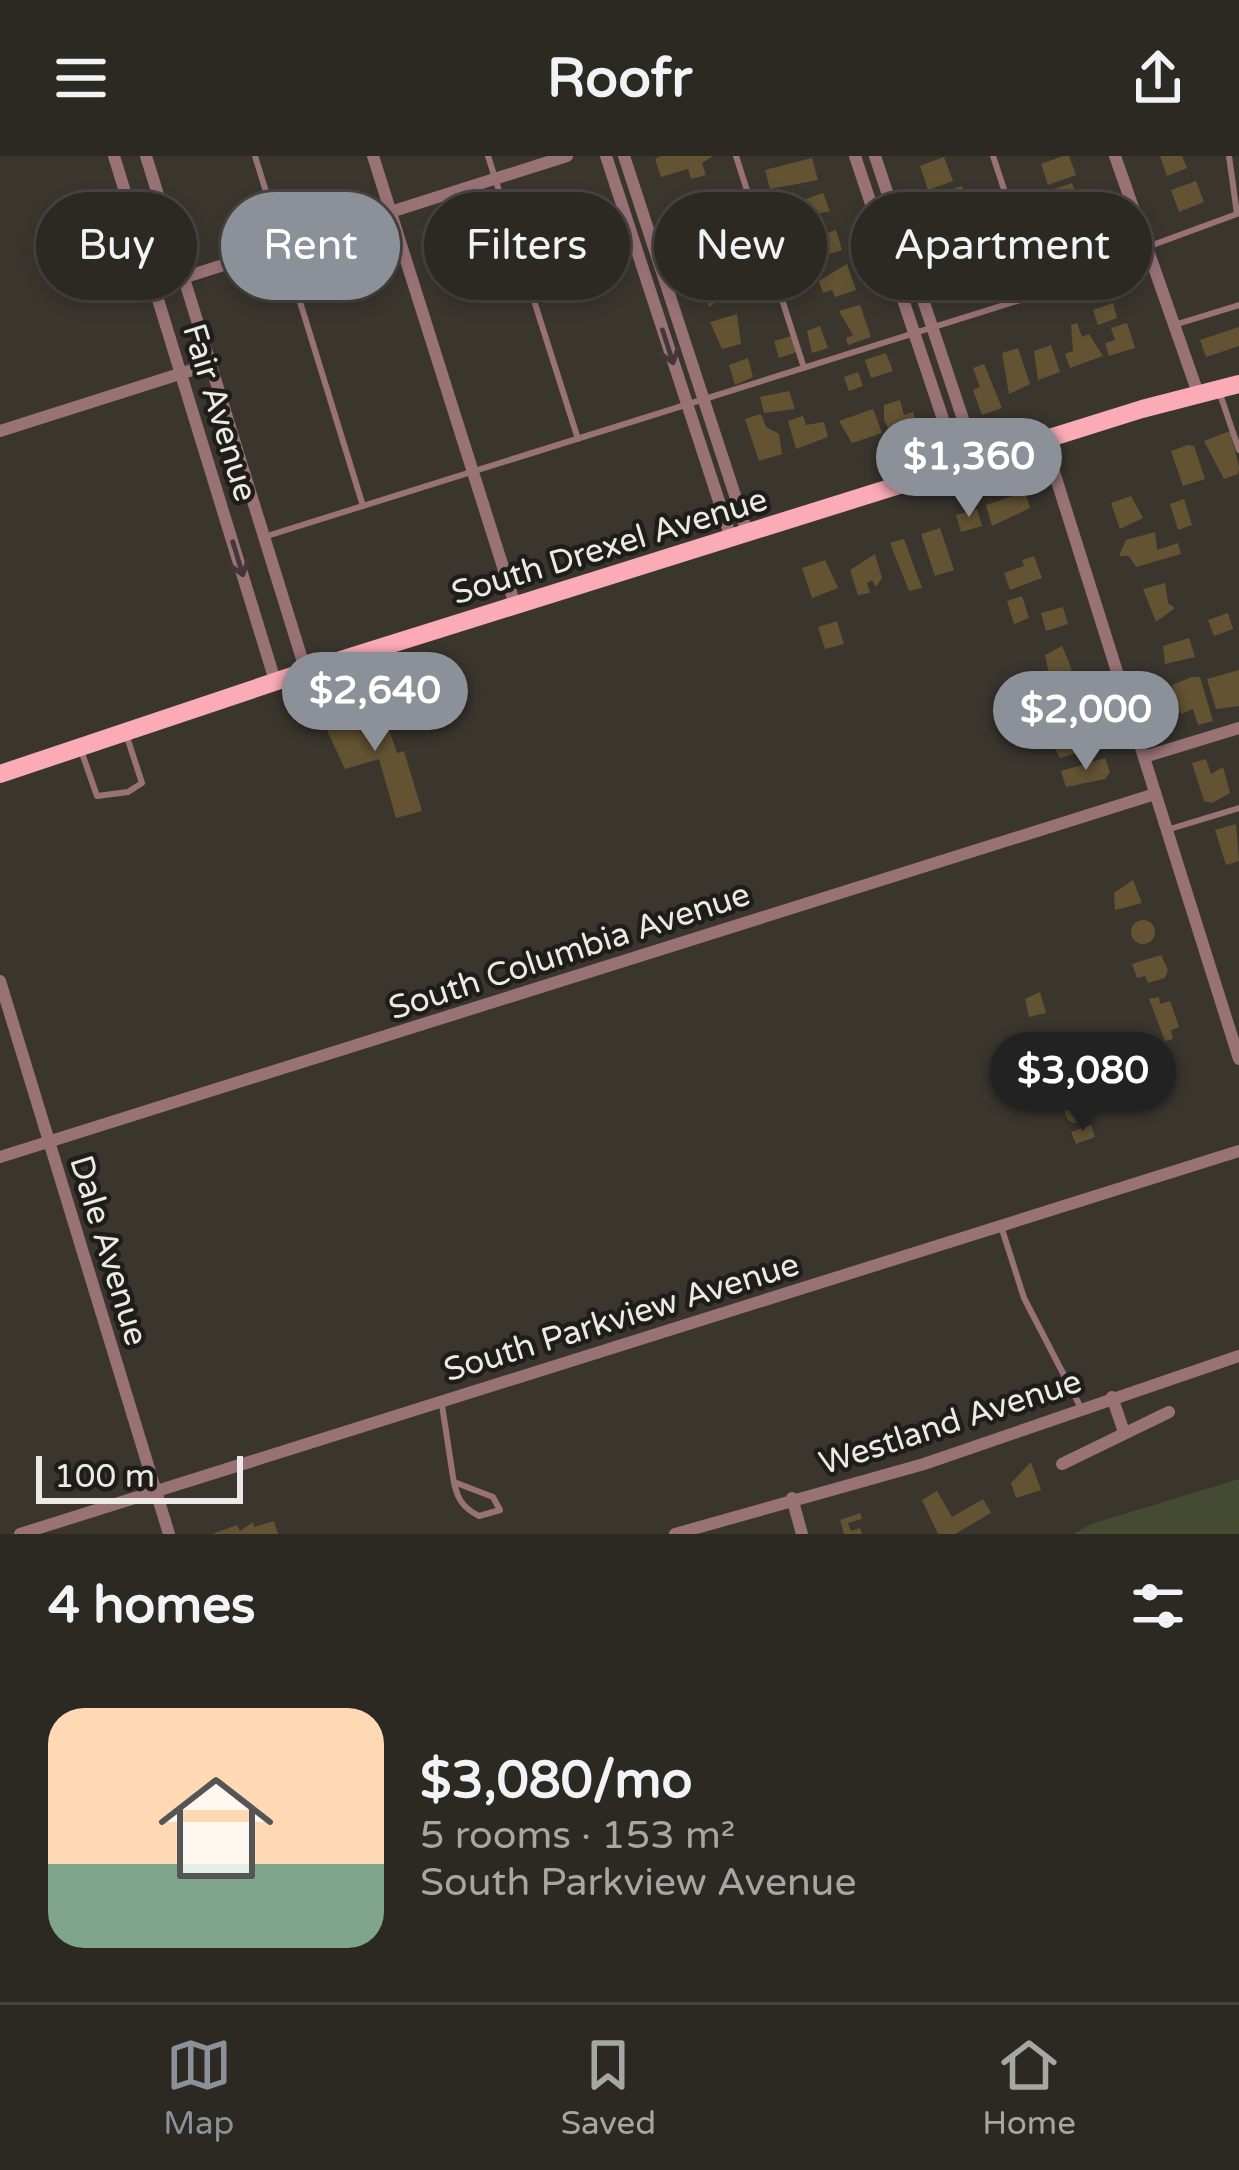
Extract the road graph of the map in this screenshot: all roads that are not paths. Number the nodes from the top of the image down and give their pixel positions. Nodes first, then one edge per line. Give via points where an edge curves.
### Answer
1 (114, 156) edge
2 (146, 156) edge
3 (255, 156) edge
4 (373, 156) edge
5 (488, 156) edge
6 (567, 156) edge
7 (606, 156) edge
8 (624, 156) edge
9 (736, 156) edge
10 (855, 156) edge
11 (875, 156) edge
12 (992, 156) edge
13 (1115, 156) edge
14 (1229, 156) edge
15 (495, 179) junction
16 (125, 192) edge
17 (157, 192) edge
18 (266, 192) edge
19 (384, 192) edge
20 (867, 192) edge
21 (887, 192) edge
22 (1004, 192) edge
23 (1128, 192) edge
24 (400, 207) edge
25 (400, 241) edge
26 (654, 248) edge
27 (1152, 252) edge
28 (1152, 262) edge
29 (654, 278) edge
30 (646, 280) junction
31 (158, 300) edge
32 (191, 300) edge
33 (299, 300) edge
34 (671, 300) edge
35 (904, 300) edge
36 (924, 300) edge
37 (1023, 300) edge
38 (1239, 304) edge
39 (1174, 326) junction
40 (933, 328) junction
41 (915, 334) junction
42 (211, 364) junction
43 (804, 368) junction
44 (181, 374) junction
45 (1239, 384) edge
46 (1209, 393) junction
47 (704, 400) junction
48 (687, 405) junction
49 (0, 413) edge
50 (3, 431) edge
51 (578, 439) junction
52 (1044, 440) junction
53 (1239, 450) edge
54 (968, 464) junction
55 (474, 472) junction
56 (364, 506) junction
57 (739, 535) junction
58 (264, 537) junction
59 (515, 605) junction
60 (306, 672) junction
61 (276, 684) junction
62 (1239, 728) edge
63 (126, 734) junction
64 (80, 748) junction
65 (1144, 757) junction
66 (0, 774) edge
67 (1155, 794) junction
68 (1239, 808) edge
69 (1166, 830) junction
70 (0, 981) edge
71 (1239, 1059) edge
72 (49, 1142) junction
73 (1239, 1151) edge
74 (0, 1157) edge
75 (1001, 1226) junction
76 (1239, 1356) edge
77 (1112, 1397) junction
78 (441, 1401) junction
79 (1081, 1408) junction
80 (1169, 1412) dead end
81 (1124, 1432) junction
82 (1062, 1464) dead end
83 (454, 1482) junction
84 (155, 1491) junction
85 (792, 1498) junction
86 (20, 1534) edge
87 (169, 1534) edge
88 (675, 1534) edge
89 (802, 1534) edge

1 - 16 street, Fair Avenue
2 - 17 street, Fair Avenue
3 - 18 lane
4 - 19 street
5 - 15 lane
6 - 15 street
7 - 30 street
8 - 26 street
9 - 43 lane
10 - 20 street
11 - 21 street
12 - 22 lane
13 - 23 street
14 - 27 lane via 1238,214
15 - 24 street
15 - 51 lane
25 - 55 street
28 - 39 street
29 - 30 lane
30 -> 48 street
31 - 44 street, Fair Avenue
32 - 42 street, Fair Avenue
33 - 56 lane
34 - 47 street
35 - 41 street
36 - 40 street
37 - 40 lane
38 - 39 lane
39 - 46 street
40 - 41 lane
40 - 54 street
41 - 43 lane
41 - 54 street
42 - 44 street
42 - 58 street, Fair Avenue
43 - 47 lane
44 - 50 street
44 -> 61 street, Fair Avenue
45 - 46 main road, South Drexel Avenue
46 - 52 main road, South Drexel Avenue
46 - 53 lane
47 - 48 lane
47 - 57 street
48 - 51 lane
48 - 57 street
49 - 50 street
51 - 55 lane
52 - 54 main road, South Drexel Avenue
52 - 65 street
54 - 57 main road, South Drexel Avenue
55 - 56 lane
55 - 59 street
56 - 58 lane
57 - 59 main road, South Drexel Avenue
58 - 60 street, Fair Avenue
59 - 60 main road, South Drexel Avenue
60 - 61 main road, South Drexel Avenue
61 - 63 main road, South Drexel Avenue
62 - 65 street
63 - 64 main road, South Drexel Avenue
63 - 64 lane via 142,783 128,792 97,796
64 - 66 main road, South Drexel Avenue
65 - 67 street
67 - 69 street
67 - 72 street, South Columbia Avenue
68 - 69 lane
69 - 71 street
70 - 72 street, Dale Avenue
72 - 74 street, South Columbia Avenue
72 - 84 street, Dale Avenue
73 - 75 street, South Parkview Avenue
75 - 78 street, South Parkview Avenue
75 - 79 lane via 1024,1298
76 - 77 street, Westland Avenue
77 - 79 street, Westland Avenue
77 - 81 street
78 - 83 lane
78 - 84 street, South Parkview Avenue
79 - 85 street, Westland Avenue via 924,1464
80 - 81 street
81 - 82 street
83 - 83 lane via 469,1511 500,1510 493,1497
84 - 86 street, South Parkview Avenue
84 - 87 street, Dale Avenue
85 - 88 street, Westland Avenue
85 - 89 street

